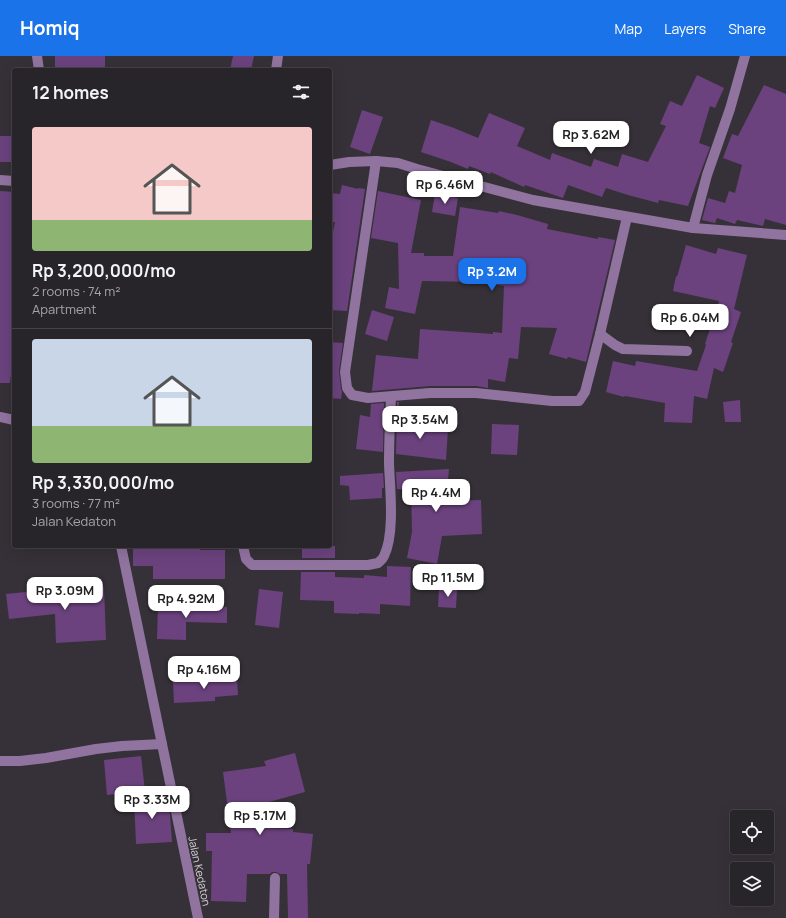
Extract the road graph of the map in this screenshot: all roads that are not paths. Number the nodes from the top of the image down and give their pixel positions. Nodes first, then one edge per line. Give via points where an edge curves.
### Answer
1 (37, 56) edge
2 (278, 56) edge
3 (745, 56) edge
4 (39, 68) edge
5 (276, 68) edge
6 (376, 161) junction
7 (332, 165) edge
8 (0, 180) edge
9 (12, 181) edge
10 (627, 217) junction
11 (693, 228) junction
12 (786, 235) edge
13 (600, 334) junction
14 (687, 351) dead end
15 (391, 396) junction
16 (0, 417) edge
17 (12, 420) edge
18 (121, 548) edge
19 (243, 548) edge
20 (162, 744) junction
21 (0, 761) edge
22 (274, 878) dead end
23 (198, 918) edge
24 (274, 918) edge

1 - 4 street
2 - 5 street
3 - 11 street
6 - 7 street
6 - 10 street via 398,163 533,200
6 - 15 street via 345,372 347,388 352,395 368,398
8 - 9 street
10 - 11 street
10 - 13 street
11 - 12 street
13 - 14 street via 623,349
13 - 15 street via 585,392 579,401 468,393 430,392
15 - 19 street via 390,528 384,556 378,563 252,566 246,559
16 - 17 street
18 - 20 street, Jalan Kedaton
20 - 21 street via 122,746 46,758
20 - 23 street, Jalan Kedaton
22 - 24 street

